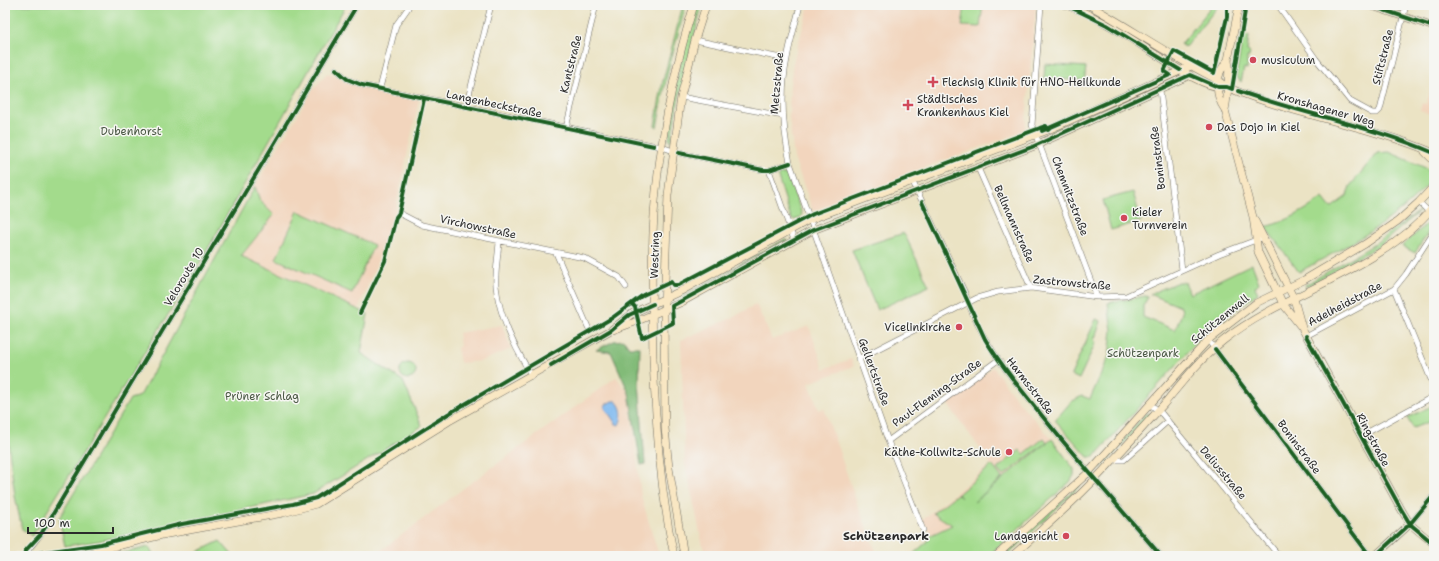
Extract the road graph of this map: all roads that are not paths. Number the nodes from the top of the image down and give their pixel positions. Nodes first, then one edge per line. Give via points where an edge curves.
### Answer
1 (357, 5) edge
2 (491, 5) edge
3 (596, 5) edge
4 (694, 5) edge
5 (706, 5) edge
6 (800, 5) edge
7 (1041, 5) edge
8 (1066, 5) edge
9 (1089, 5) edge
10 (1238, 5) edge
11 (1278, 5) edge
12 (1369, 5) edge
13 (1406, 5) edge
14 (408, 8) dead end
15 (1404, 17) junction
16 (1434, 27) edge
17 (695, 40) junction
18 (786, 59) junction
19 (1228, 60) junction
20 (1191, 66) junction
21 (336, 69) dead end
22 (1180, 70) junction
23 (1190, 76) junction
24 (1218, 84) junction
25 (1227, 87) junction
26 (380, 88) junction
27 (1160, 90) junction
28 (681, 97) junction
29 (466, 107) junction
30 (1225, 110) junction
31 (783, 116) junction
32 (566, 128) junction
33 (1036, 134) junction
34 (1039, 144) junction
35 (662, 147) junction
36 (1421, 148) junction
37 (1434, 150) edge
38 (673, 151) junction
39 (1434, 153) edge
40 (1434, 160) edge
41 (790, 163) junction
42 (978, 168) junction
43 (769, 170) junction
44 (912, 180) junction
45 (1434, 186) edge
46 (917, 191) junction
47 (1419, 202) junction
48 (1434, 206) edge
49 (399, 213) dead end
50 (1432, 214) edge
51 (1253, 217) junction
52 (809, 220) junction
53 (813, 230) junction
54 (790, 231) junction
55 (1434, 231) edge
56 (1264, 238) junction
57 (794, 240) junction
58 (1256, 240) junction
59 (500, 242) junction
60 (556, 253) junction
61 (1182, 270) junction
62 (626, 287) dead end
63 (1288, 287) junction
64 (1031, 288) junction
65 (1394, 289) junction
66 (1277, 292) junction
67 (1097, 297) junction
68 (664, 299) junction
69 (1294, 299) junction
70 (968, 302) junction
71 (653, 304) junction
72 (1283, 304) junction
73 (664, 310) junction
74 (652, 315) junction
75 (588, 327) dead end
76 (1302, 328) junction
77 (611, 330) junction
78 (1306, 336) junction
79 (1208, 340) junction
80 (1215, 348) junction
81 (858, 359) junction
82 (998, 360) junction
83 (532, 376) junction
84 (1434, 387) edge
85 (1434, 396) edge
86 (1150, 404) junction
87 (1158, 411) junction
88 (1168, 421) junction
89 (1361, 436) junction
90 (888, 441) junction
91 (1113, 460) junction
92 (1088, 473) junction
93 (1095, 480) junction
94 (1434, 495) edge
95 (1410, 524) junction
96 (923, 530) dead end
97 (1434, 544) edge
98 (24, 555) dead end
99 (76, 556) edge
100 (674, 556) edge
101 (684, 556) edge
102 (996, 556) edge
103 (1012, 556) edge
104 (1161, 556) edge
105 (1279, 556) edge
106 (1370, 556) edge
107 (1375, 556) edge

1 - 98 street, Veloroute 10 via 42,533
2 - 29 street
3 - 32 street, Kantstraße
4 - 35 main road, Westring via 682,47
5 - 17 main road, Westring
6 - 18 street, Metzstraße
7 - 33 street, Chemnitzstraße via 1032,125
8 - 22 main road, Kronshagener Weg via 1107,25
9 - 20 main road, Kronshagener Weg
10 - 19 main road
11 - 15 street, Stiftstraße via 1350,101 1372,113 1380,110
12 - 15 main road
13 - 15 street, Stiftstraße
14 - 26 street via 396,25
15 - 16 main road
17 - 18 street
17 - 28 main road, Westring
18 - 31 street, Metzstraße
19 - 24 main road via 1223,65
19 - 25 main road via 1230,67
20 - 22 main road
20 - 24 main road, Kronshagener Weg
21 - 26 street, Langenbeckstraße via 352,81
22 - 23 main road, Kronshagener Weg
22 - 33 main road
23 - 24 main road, Kronshagener Weg
23 - 27 main road
24 - 25 main road, Kronshagener Weg
24 - 30 main road via 1220,102
25 - 30 main road
25 - 36 main road, Kronshagener Weg
26 - 29 street, Langenbeckstraße
27 - 34 main road
27 - 61 street, Boninstraße
28 - 31 street
28 - 38 main road, Westring
29 - 32 street, Langenbeckstraße
30 - 51 main road
31 - 41 street, Metzstraße
32 - 35 street, Langenbeckstraße
33 - 34 street, Chemnitzstraße
33 - 44 main road
34 - 42 main road
34 - 67 street, Chemnitzstraße
35 - 38 street, Langenbeckstraße
35 - 71 main road, Westring via 655,210
36 - 37 main road, Kronshagener Weg
36 - 39 main road, Kronshagener Weg
36 - 40 main road
38 - 43 street, Langenbeckstraße
38 - 68 main road, Westring via 668,195
41 - 43 street
41 - 52 street, Metzstraße
42 - 46 main road
42 - 64 street, Bellmannstraße
43 - 54 street
44 - 46 street, Harmsstraße
44 - 52 main road
45 - 47 main road, Schützenwall
46 - 53 main road
46 - 70 street, Harmsstraße
47 - 50 street
47 - 63 main road, Schützenwall via 1398,221 1365,244
48 - 50 main road, Schützenwall
49 - 59 street, Virchowstraße via 422,225
50 - 69 main road, Schützenwall via 1378,253
51 - 56 main road, Ringstraße
51 - 58 main road, Ringstraße
52 - 53 street, Gellertstraße
52 - 54 main road
53 - 57 main road
53 - 81 street, Gellertstraße
54 - 57 street
54 - 68 main road
55 - 65 street, Adelheidstraße
56 - 58 street, Zastrowstraße
56 - 63 main road, Ringstraße
57 - 73 main road
58 - 61 street, Zastrowstraße
58 - 66 main road, Ringstraße via 1258,252
59 - 60 street, Virchowstraße
59 - 83 street via 497,293 506,320
60 - 62 street, Virchowstraße via 584,258 619,277
60 - 75 street
61 - 67 street, Zastrowstraße via 1126,296
63 - 66 main road, Schützenwall
63 - 69 main road, Ringstraße
64 - 67 street, Zastrowstraße
64 - 70 street, Zastrowstraße via 998,292
65 - 78 street, Adelheidstraße
65 - 84 street
66 - 72 main road, Ringstraße
66 - 79 main road, Schützenwall via 1256,303
68 - 71 main road
68 - 73 main road, Westring
69 - 72 main road, Schützenwall
69 - 76 main road, Ringstraße
70 - 81 street, Zastrowstraße
70 - 82 street, Harmsstraße
71 - 74 main road, Westring
71 - 77 main road via 629,315
72 - 76 main road, Ringstraße
72 - 80 main road, Schützenwall via 1252,321
73 - 74 main road
73 - 101 main road, Westring via 666,444
74 - 77 main road
74 - 100 main road, Westring via 657,437
76 - 78 main road, Ringstraße
77 - 83 main road
78 - 89 main road, Ringstraße
79 - 80 street, Boninstraße
79 - 86 main road, Schützenwall
80 - 87 main road, Schützenwall
80 - 106 street, Boninstraße
81 - 90 street, Gellertstraße
82 - 90 street, Paul-Fleming-Straße
82 - 92 street, Harmsstraße
83 - 99 main road via 449,421 316,504 283,513 162,535
85 - 89 street
86 - 87 street, Deliusstraße
86 - 92 main road, Schützenwall
87 - 88 street, Deliusstraße
87 - 91 main road, Schützenwall
88 - 91 street, Schützenwall via 1124,460
88 - 105 street, Deliusstraße
89 - 95 main road, Ringstraße
90 - 96 street, Gellertstraße
91 - 93 main road, Schützenwall
92 - 93 street, Harmsstraße
92 - 102 main road, Schützenwall
93 - 103 main road, Schützenwall
93 - 104 street, Harmsstraße
94 - 95 street
95 - 97 main road, Ringstraße
95 - 107 main road

